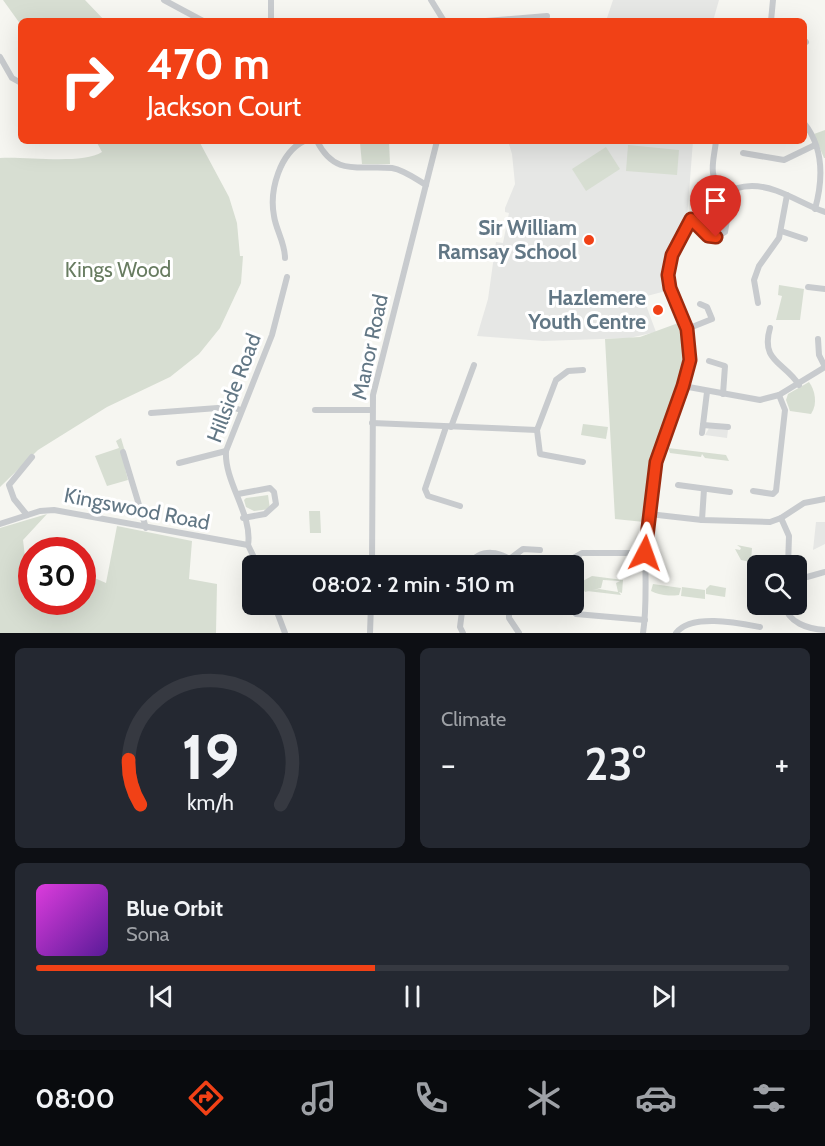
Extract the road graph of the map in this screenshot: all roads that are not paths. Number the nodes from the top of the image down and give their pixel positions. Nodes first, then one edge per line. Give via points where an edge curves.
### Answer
1 (164, 0) edge
2 (271, 0) edge
3 (431, 0) edge
4 (773, 0) edge
5 (547, 16) dead end
6 (197, 18) edge
7 (271, 18) edge
8 (442, 18) edge
9 (523, 18) edge
10 (771, 18) edge
11 (0, 57) edge
12 (18, 81) edge
13 (807, 130) edge
14 (298, 144) edge
15 (319, 144) edge
16 (436, 144) edge
17 (715, 144) edge
18 (814, 145) junction
19 (743, 153) dead end
20 (824, 184) edge
21 (426, 185) junction
22 (722, 195) junction
23 (787, 195) junction
24 (815, 209) junction
25 (825, 212) edge
26 (691, 219) junction
27 (727, 220) dead end
28 (781, 231) junction
29 (805, 239) dead end
30 (285, 258) dead end
31 (287, 277) dead end
32 (808, 287) dead end
33 (825, 289) edge
34 (758, 303) dead end
35 (700, 304) dead end
36 (770, 328) dead end
37 (687, 329) junction
38 (818, 339) dead end
39 (709, 361) dead end
40 (474, 365) dead end
41 (825, 367) edge
42 (583, 370) dead end
43 (800, 385) junction
44 (683, 386) junction
45 (707, 392) junction
46 (723, 394) junction
47 (779, 395) junction
48 (241, 410) junction
49 (315, 410) dead end
50 (372, 410) junction
51 (151, 413) dead end
52 (372, 423) junction
53 (703, 425) junction
54 (449, 427) junction
55 (728, 427) dead end
56 (537, 430) junction
57 (702, 433) dead end
58 (226, 451) junction
59 (123, 452) dead end
60 (32, 457) dead end
61 (583, 462) dead end
62 (179, 464) dead end
63 (678, 485) dead end
64 (704, 489) junction
65 (753, 491) dead end
66 (730, 492) dead end
67 (238, 494) junction
68 (825, 499) edge
69 (460, 506) dead end
70 (649, 513) junction
71 (27, 515) junction
72 (243, 518) junction
73 (781, 518) junction
74 (702, 520) junction
75 (0, 524) edge
76 (146, 528) junction
77 (248, 545) junction
78 (540, 550) dead end
79 (645, 553) junction
80 (253, 555) edge
81 (372, 555) edge
82 (479, 555) edge
83 (505, 555) edge
84 (515, 555) edge
85 (578, 555) edge
86 (788, 555) edge
87 (825, 572) edge
88 (807, 578) edge
89 (278, 615) edge
90 (371, 615) edge
91 (461, 615) edge
92 (509, 615) edge
93 (584, 615) edge
94 (788, 615) edge
95 (645, 620) junction
96 (760, 627) dead end
97 (825, 630) edge
98 (285, 633) edge
99 (370, 633) edge
100 (463, 633) edge
101 (519, 633) edge
102 (643, 633) edge
103 (676, 633) edge

1 - 6 street
2 - 7 street
3 - 8 street
4 - 10 street
5 - 9 street
11 - 12 street
13 - 18 street
14 - 30 street via 281,164 274,195 273,215
15 - 21 street via 335,164 348,168 393,168
16 - 21 street, Manor Road
17 - 22 street via 710,164
18 - 19 street via 784,160
18 - 20 street
20 - 24 street
21 - 50 street, Manor Road
22 - 23 street via 753,186
22 - 26 street
23 - 24 street
23 - 28 street
24 - 25 street
26 - 27 street via 708,236 716,237 725,232
26 - 37 street via 672,255 668,275
28 - 29 street
28 - 34 street via 754,280
31 - 48 street, Hillside Road via 272,335
32 - 33 street
35 - 37 street via 715,318
36 - 43 street via 770,356 791,372
37 - 44 street via 690,360
38 - 41 street
39 - 46 street via 725,366
40 - 54 street
41 - 43 street
42 - 56 street via 568,371 556,380
43 - 47 street
44 - 45 street
44 - 70 street via 659,448
45 - 46 street
45 - 53 street
46 - 47 street via 760,400
47 - 65 street via 785,410 776,491
48 - 51 street via 231,407
48 - 58 street, Hillside Road
49 - 50 street
50 - 52 street, Manor Road
52 - 54 street
52 - 81 street, Manor Road
53 - 55 street
53 - 57 street
54 - 56 street
54 - 69 street via 426,478 425,489 428,496
56 - 61 street via 540,454
58 - 62 street
58 - 67 street, Hillside Road
59 - 76 street
60 - 71 street via 9,484 14,499
63 - 64 street
64 - 66 street
64 - 74 street
67 - 72 street, Hillside Road
67 - 72 street via 270,488 274,492 276,504 272,509
68 - 73 street via 804,503
70 - 74 street
70 - 79 street
71 - 75 street, Kingswood Road
71 - 76 street, Kingswood Road via 54,510
72 - 77 street, Hillside Road
73 - 74 street via 757,522
73 - 86 street via 789,536
76 - 77 street, Kingswood Road
77 - 80 street
78 - 84 street via 523,549
79 - 85 street
79 - 95 street
82 - 83 street
87 - 88 street
89 - 98 street
90 - 99 street
91 - 100 street
92 - 101 street
93 - 95 street
94 - 97 street via 813,629
95 - 102 street
96 - 103 street via 714,620 681,628

